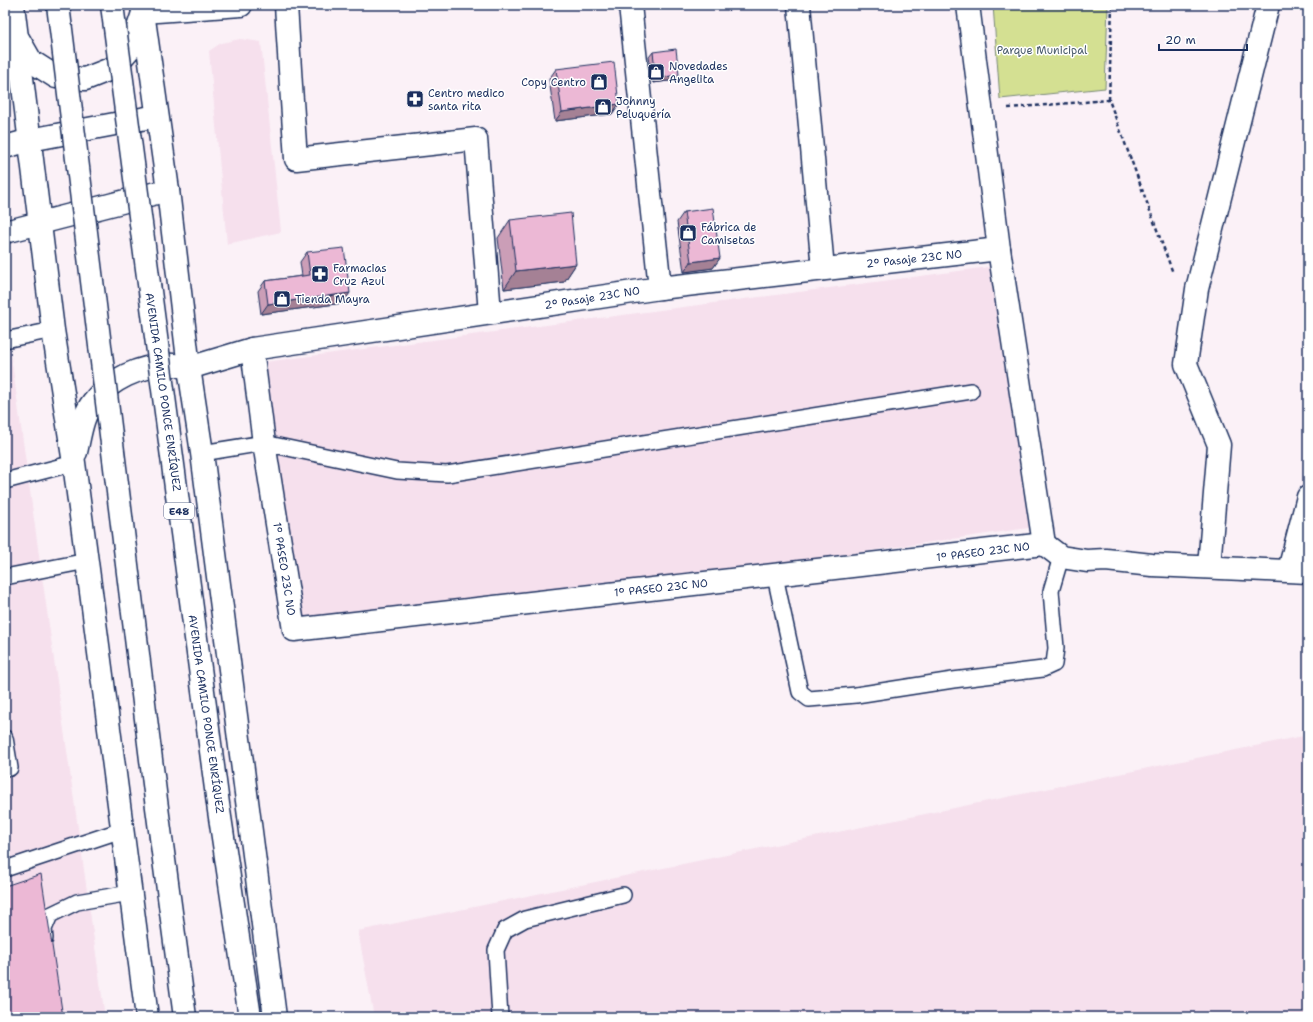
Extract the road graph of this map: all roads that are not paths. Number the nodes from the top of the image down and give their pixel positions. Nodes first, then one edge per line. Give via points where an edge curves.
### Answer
1 (13, 5) edge
2 (58, 5) edge
3 (112, 5) edge
4 (240, 5) edge
5 (286, 5) edge
6 (630, 5) edge
7 (799, 5) edge
8 (968, 5) edge
9 (1268, 5) edge
10 (143, 9) edge
11 (17, 36) junction
12 (157, 116) junction
13 (30, 140) junction
14 (5, 147) edge
15 (168, 190) junction
16 (41, 222) junction
17 (5, 232) edge
18 (999, 249) junction
19 (823, 269) junction
20 (660, 288) junction
21 (490, 313) junction
22 (53, 330) junction
23 (5, 340) edge
24 (252, 349) junction
25 (189, 368) junction
26 (971, 391) dead end
27 (264, 443) junction
28 (202, 452) junction
29 (74, 463) junction
30 (5, 481) edge
31 (1308, 497) edge
32 (1053, 551) junction
33 (87, 561) junction
34 (1209, 566) junction
35 (1299, 571) edge
36 (775, 576) junction
37 (5, 577) edge
38 (5, 738) edge
39 (10, 768) dead end
40 (122, 830) junction
41 (5, 869) edge
42 (130, 893) junction
43 (623, 895) dead end
44 (47, 952) edge
45 (147, 1017) edge
46 (185, 1017) edge
47 (250, 1017) edge
48 (275, 1017) edge
49 (500, 1017) edge

1 - 11 street
2 - 46 street, bridge
3 - 47 street, AVENIDA CAMILO PONCE ENRÍQUEZ / E48, bridge via 218,804
4 - 10 street
5 - 21 street via 296,159 476,139
6 - 20 street
7 - 19 street
8 - 18 street
9 - 34 street via 1200,277 1186,364 1219,445
10 - 11 street via 132,46 113,68 85,79 56,77 31,61
10 - 12 street, E48
11 - 13 street
12 - 13 street
12 - 15 street, E48
13 - 14 street
13 - 16 street
15 - 16 street
15 - 25 street, E48
16 - 17 street
16 - 22 street
18 - 19 street, 2º Pasaje 23C NO
18 - 32 street
19 - 20 street, 2º Pasaje 23C NO
20 - 21 street, 2º Pasaje 23C NO
21 - 24 street, 2º Pasaje 23C NO
22 - 23 lane
22 - 29 street
24 - 25 street, 2º Pasaje 23C NO
24 - 27 street, 1° PASEO 23C NO
25 - 28 street, E48
25 - 29 street via 170,364 152,367 126,375 112,383 93,402 82,423
26 - 27 lane via 447,474 397,471
27 - 28 lane
27 - 36 street, 1° PASEO 23C NO via 294,630
28 - 48 street, E48
29 - 30 lane
29 - 33 street
31 - 35 street
32 - 34 street, 1° PASEO 23C NO via 1087,561
32 - 36 street, 1° PASEO 23C NO
32 - 36 lane via 1051,591 1056,648 1054,664 1043,669 856,695 809,699 800,692
33 - 37 lane
33 - 40 street
34 - 35 street, 1° PASEO 23C NO
38 - 39 lane
40 - 41 lane
40 - 42 street
42 - 44 lane via 78,902 50,915 44,929
42 - 45 street
43 - 49 lane via 525,919 505,930 496,950

